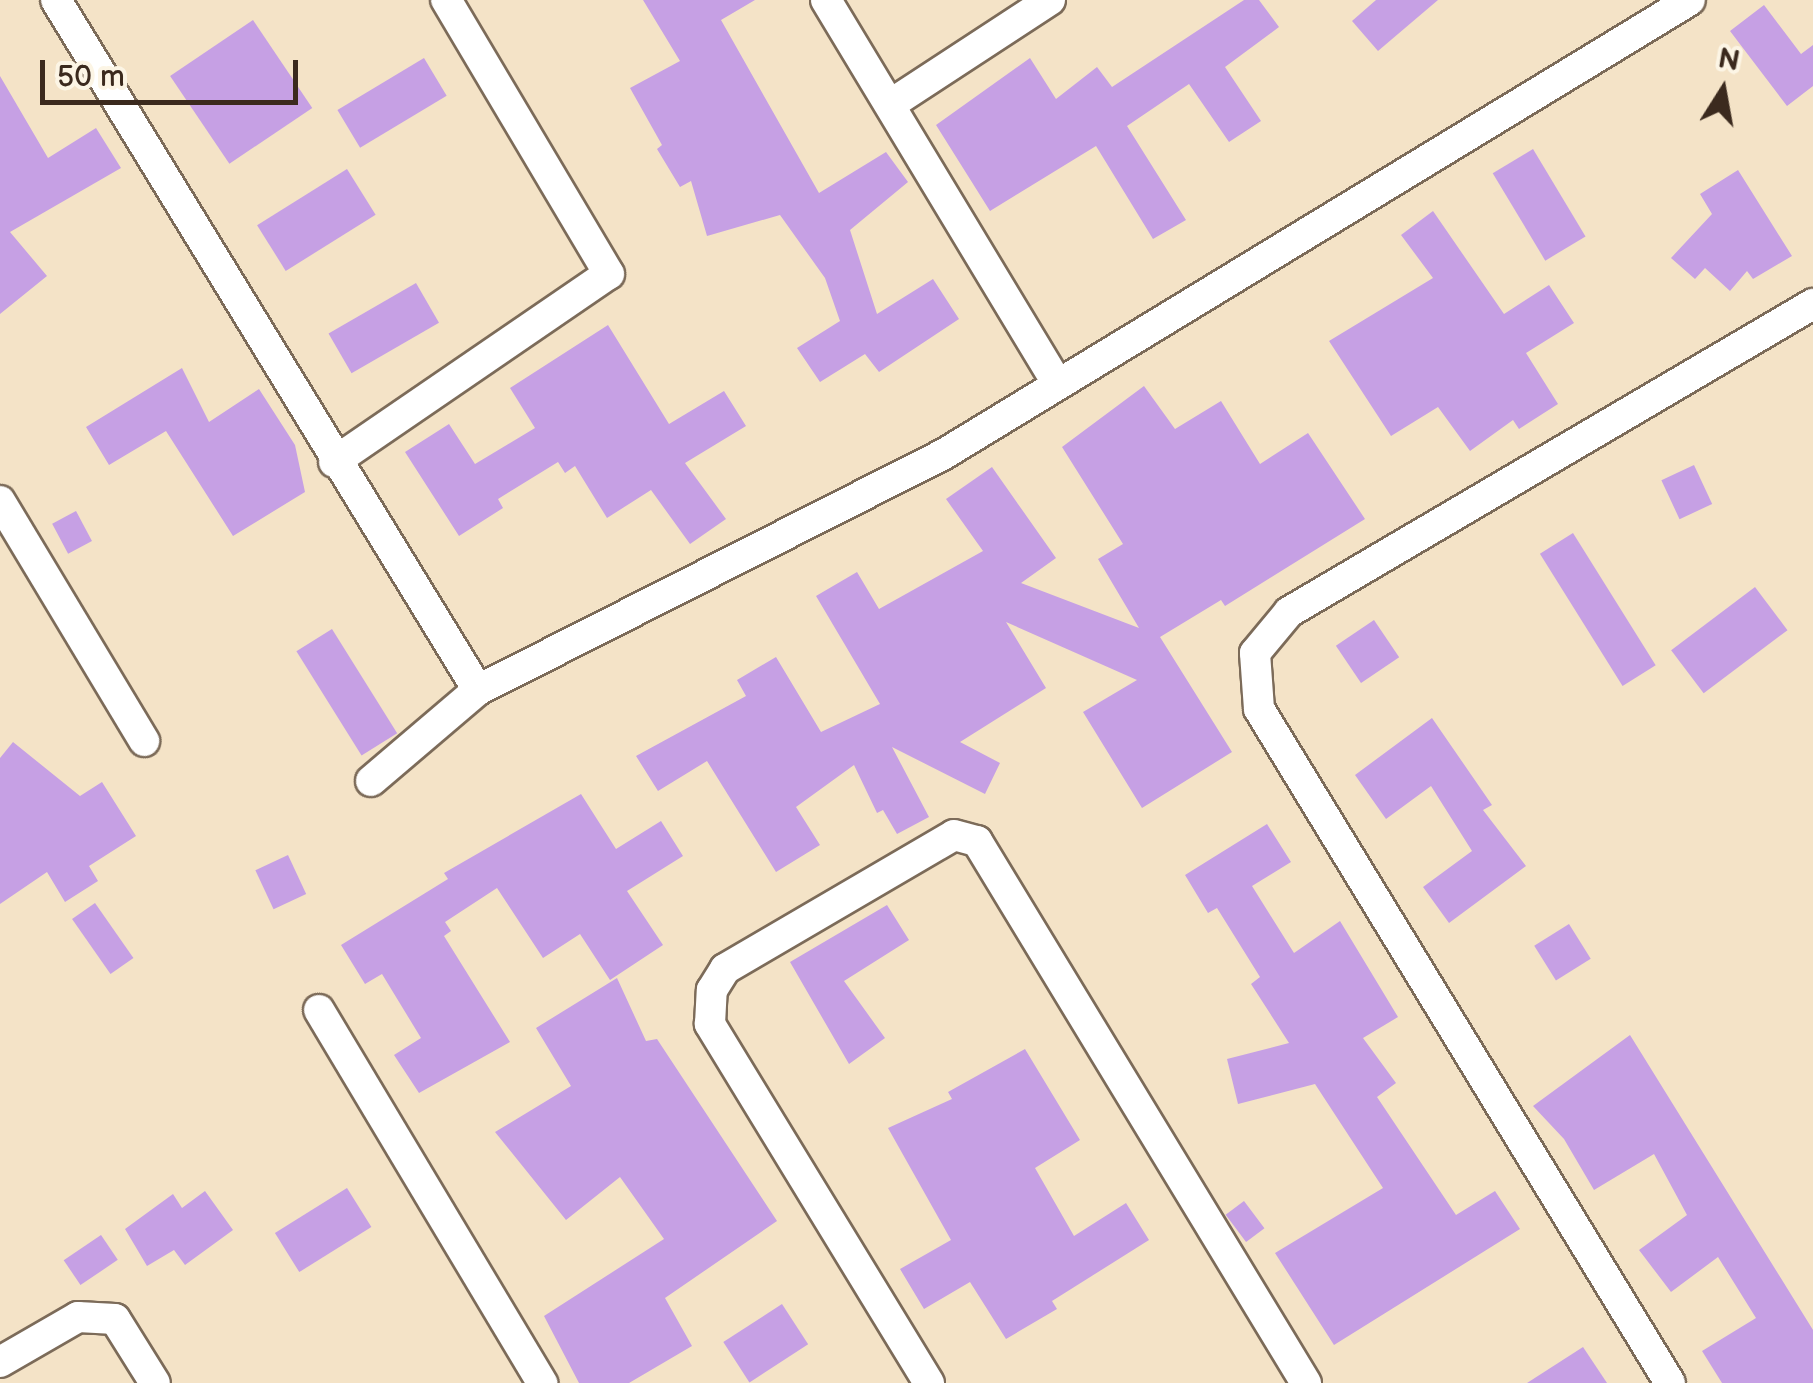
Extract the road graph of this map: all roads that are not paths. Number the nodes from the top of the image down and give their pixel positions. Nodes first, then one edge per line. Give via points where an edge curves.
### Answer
1 (56, 0) edge
2 (446, 0) edge
3 (826, 0) edge
4 (1050, 0) edge
5 (1690, 0) edge
6 (891, 104) junction
7 (1813, 304) edge
8 (1057, 383) junction
9 (334, 462) junction
10 (0, 501) edge
11 (478, 690) junction
12 (144, 741) dead end
13 (371, 781) dead end
14 (319, 1010) dead end
15 (0, 1362) edge
16 (155, 1383) edge
17 (542, 1383) edge
18 (928, 1383) edge
19 (1306, 1383) edge
20 (1670, 1383) edge

1 - 9 street
2 - 9 street via 609,274
3 - 6 street
4 - 6 street
5 - 8 street
6 - 8 street
7 - 20 street via 1288,612 1255,654 1259,708
8 - 11 street via 944,454
9 - 11 street
10 - 12 street
11 - 13 street
14 - 17 street
15 - 16 street via 78,1317 115,1319
18 - 19 street via 710,1024 712,990 725,969 954,835 978,841

